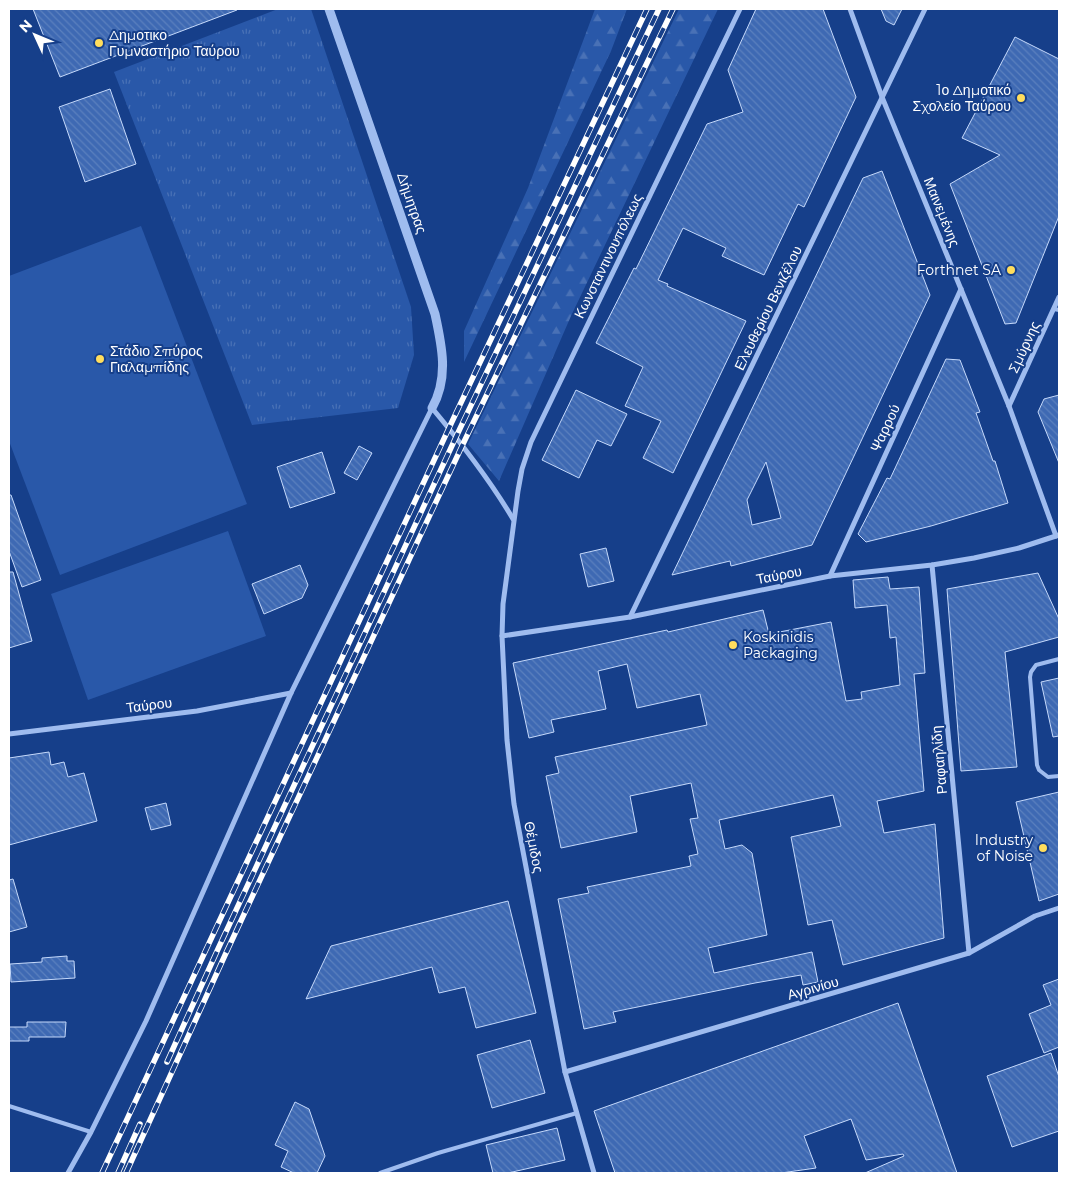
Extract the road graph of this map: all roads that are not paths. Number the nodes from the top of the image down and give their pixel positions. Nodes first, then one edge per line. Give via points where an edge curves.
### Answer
1 (329, 9) edge
2 (740, 9) edge
3 (850, 9) edge
4 (925, 9) edge
5 (882, 97) junction
6 (961, 289) junction
7 (1059, 297) edge
8 (1057, 309) edge
9 (1009, 406) junction
10 (432, 408) junction
11 (514, 520) junction
12 (1057, 535) edge
13 (932, 565) junction
14 (830, 576) junction
15 (630, 618) junction
16 (502, 636) junction
17 (1059, 659) edge
18 (291, 693) junction
19 (9, 734) edge
20 (1059, 776) edge
21 (1059, 908) edge
22 (969, 953) junction
23 (565, 1072) junction
24 (9, 1106) edge
25 (577, 1113) junction
26 (91, 1132) junction
27 (68, 1173) edge
28 (380, 1173) edge
29 (594, 1173) edge

1 - 10 street, Δήμητρας via 436,314 443,355 443,379
2 - 11 street, Κωνσταντινουπόλεως via 531,442 522,469
3 - 5 street, Μαινεμένης
4 - 5 street, Ελευθερίου Βενιζέλου
5 - 6 street, Μαινεμένης
5 - 15 street, Ελευθερίου Βενιζέλου
6 - 9 street, Μαινεμένης
6 - 14 street, Ψαρρού
7 - 8 street, Σμύρνης
8 - 9 street, Σμύρνης
9 - 12 street, Μαινεμένης
10 - 11 street
10 - 18 street
11 - 16 street, Θέμιδος
12 - 13 street, Ταύρου via 1019,548
13 - 14 street, Ταύρου
13 - 22 street, Ραφαηλίδη
14 - 15 street, Ταύρου
15 - 16 street, Ταύρου
16 - 23 street, Θέμιδος via 514,804
17 - 20 lane via 1036,665 1030,677 1037,765 1048,777
18 - 19 street, Ταύρου via 197,711
18 - 26 street via 146,1021
21 - 22 street, Αγρινίου via 1035,916
22 - 23 street, Αγρινίου
23 - 25 street, Θέμιδος
24 - 26 lane
25 - 28 lane
25 - 29 street, Θέμιδος
26 - 27 street

